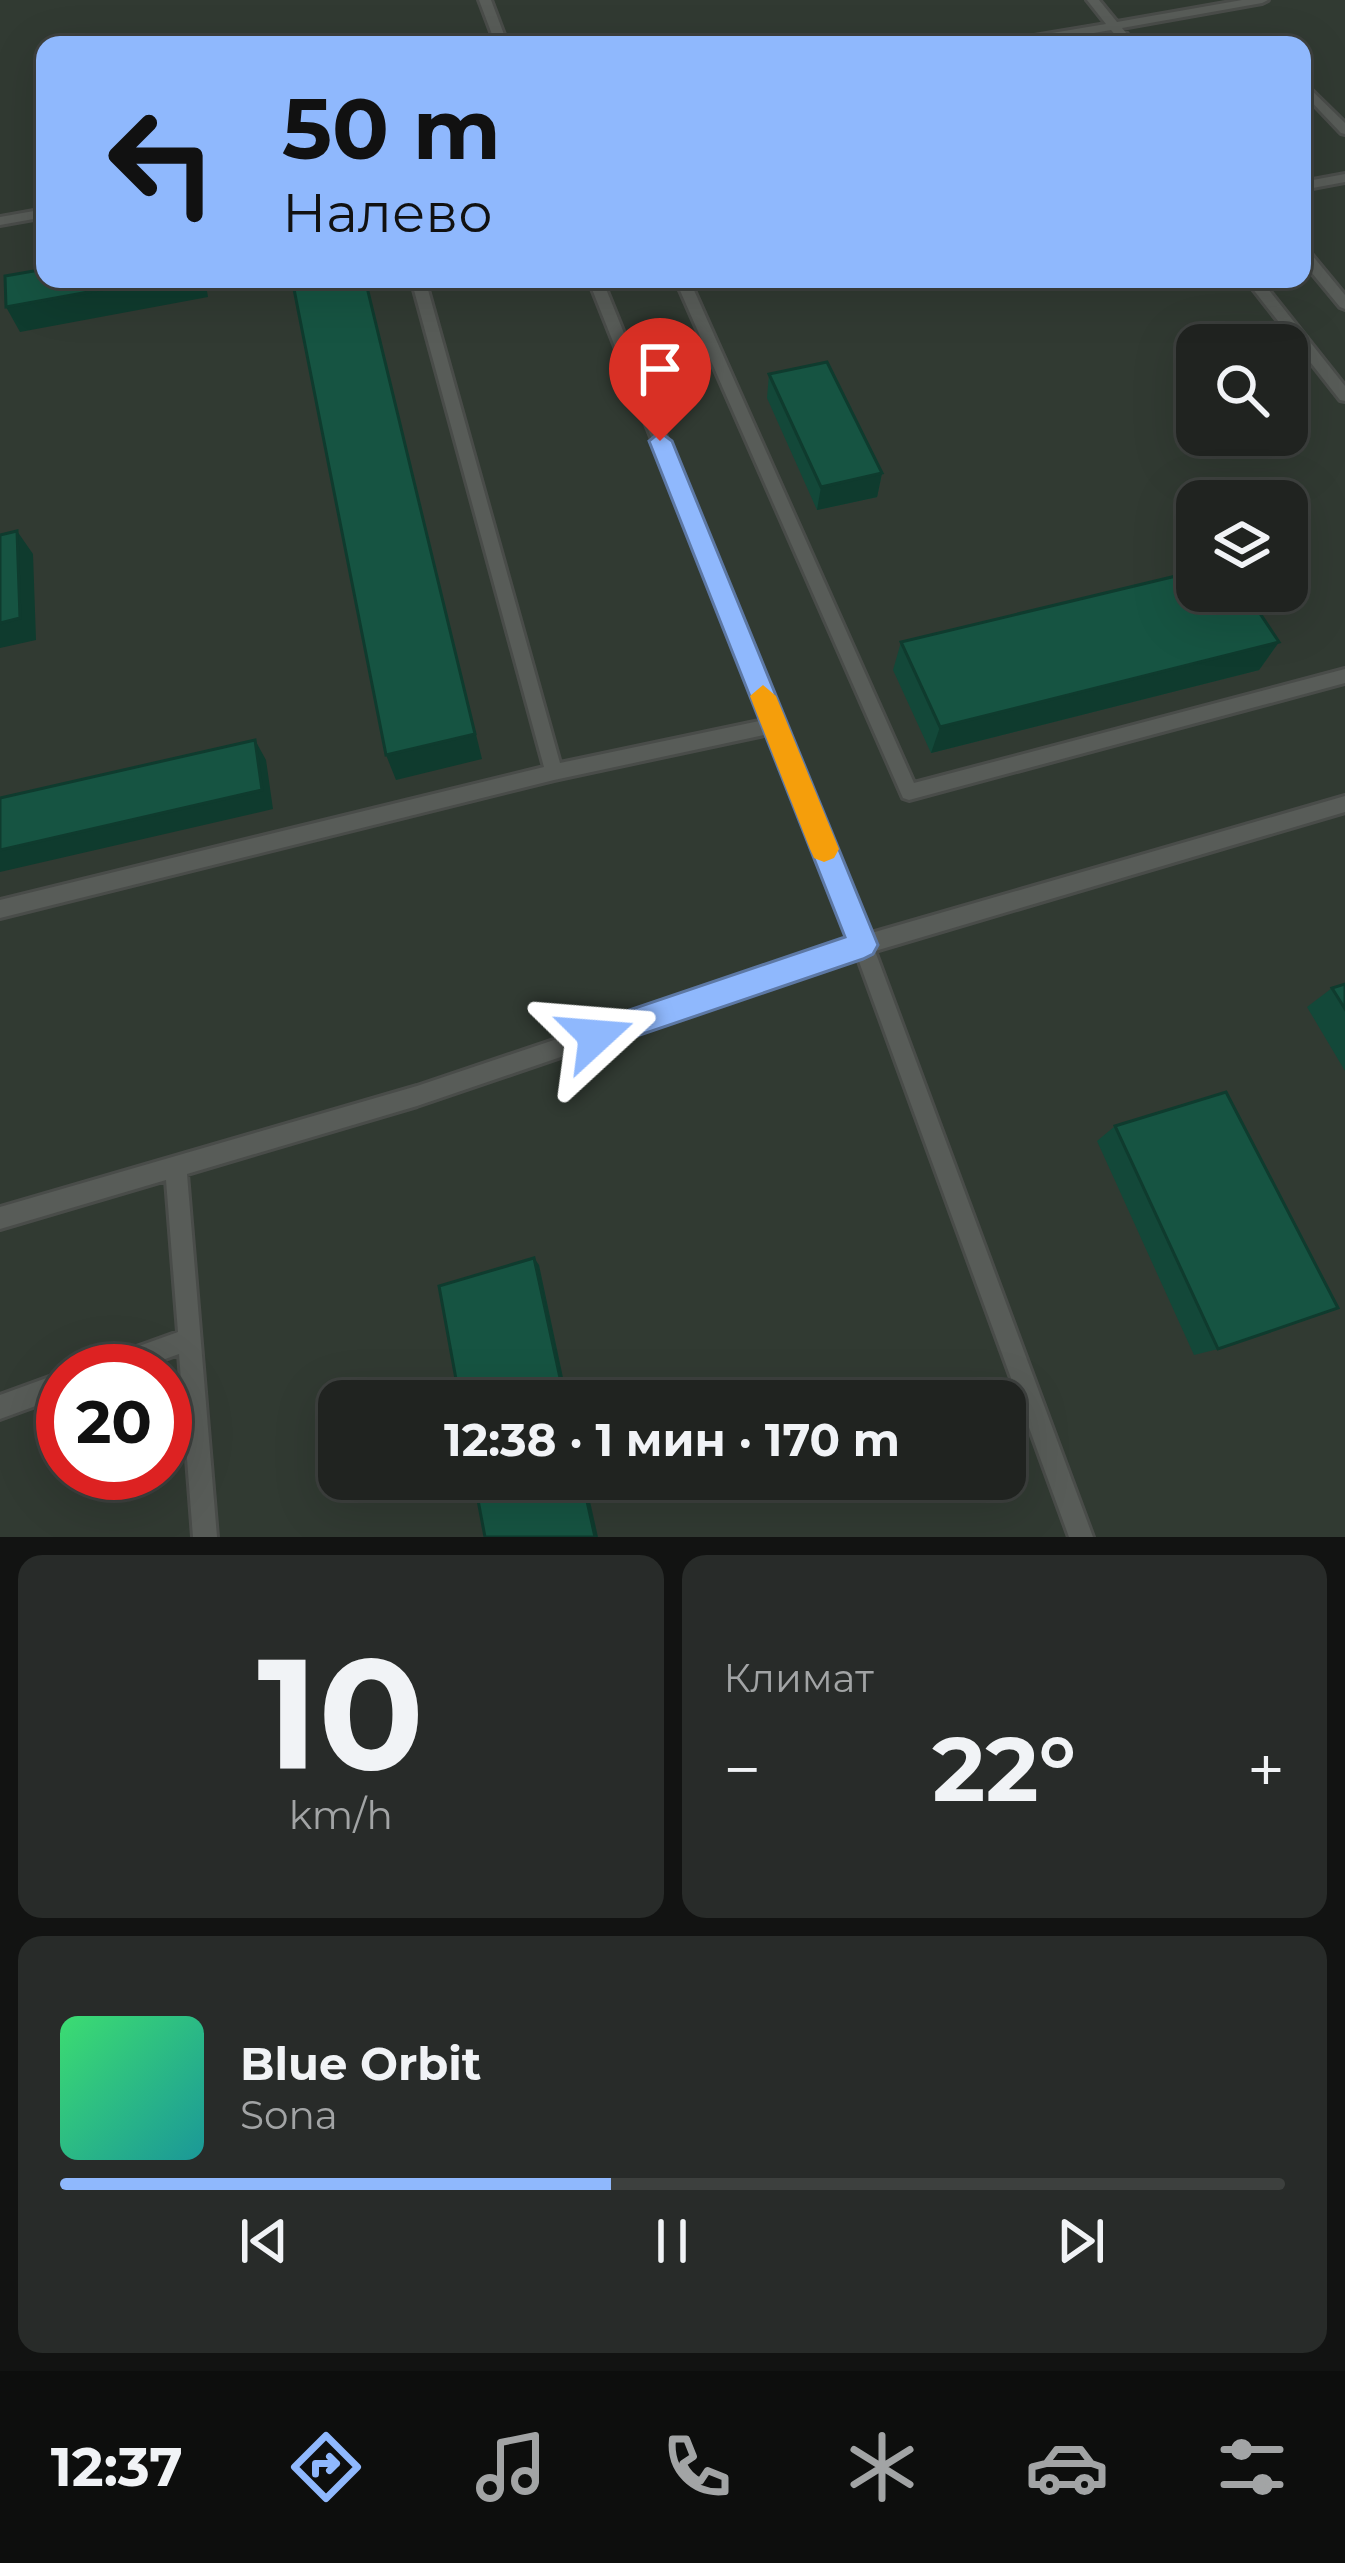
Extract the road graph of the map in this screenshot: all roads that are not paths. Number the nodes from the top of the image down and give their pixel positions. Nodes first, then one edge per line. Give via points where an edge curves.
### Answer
1 (485, 0) edge
2 (1093, 0) edge
3 (1262, 0) edge
4 (1114, 26) junction
5 (499, 36) edge
6 (1056, 36) edge
7 (1122, 36) edge
8 (1311, 95) edge
9 (1345, 130) edge
10 (1345, 178) edge
11 (1311, 184) edge
12 (36, 215) edge
13 (0, 221) edge
14 (1311, 263) edge
15 (420, 288) edge
16 (599, 288) edge
17 (686, 288) edge
18 (1259, 288) edge
19 (1345, 304) edge
20 (1345, 396) edge
21 (1345, 676) edge
22 (775, 724) junction
23 (554, 772) junction
24 (1345, 805) edge
25 (0, 909) edge
26 (863, 945) junction
27 (176, 1167) junction
28 (0, 1218) edge
29 (189, 1339) junction
30 (175, 1344) edge
31 (36, 1394) edge
32 (0, 1407) edge
33 (205, 1537) edge
34 (1081, 1537) edge

1 - 5 lane
2 - 4 lane
3 - 4 lane
4 - 6 lane
4 - 7 lane
8 - 9 lane
10 - 11 lane
12 - 13 lane
14 - 19 lane
15 - 23 lane
16 - 22 lane
17 - 21 lane via 909,792
18 - 20 lane
22 - 23 lane
22 - 26 lane
23 - 25 lane
24 - 26 lane
26 - 27 lane via 417,1096
26 - 34 lane
27 - 28 lane
27 - 29 lane
29 - 30 lane
29 - 33 lane
31 - 32 lane

